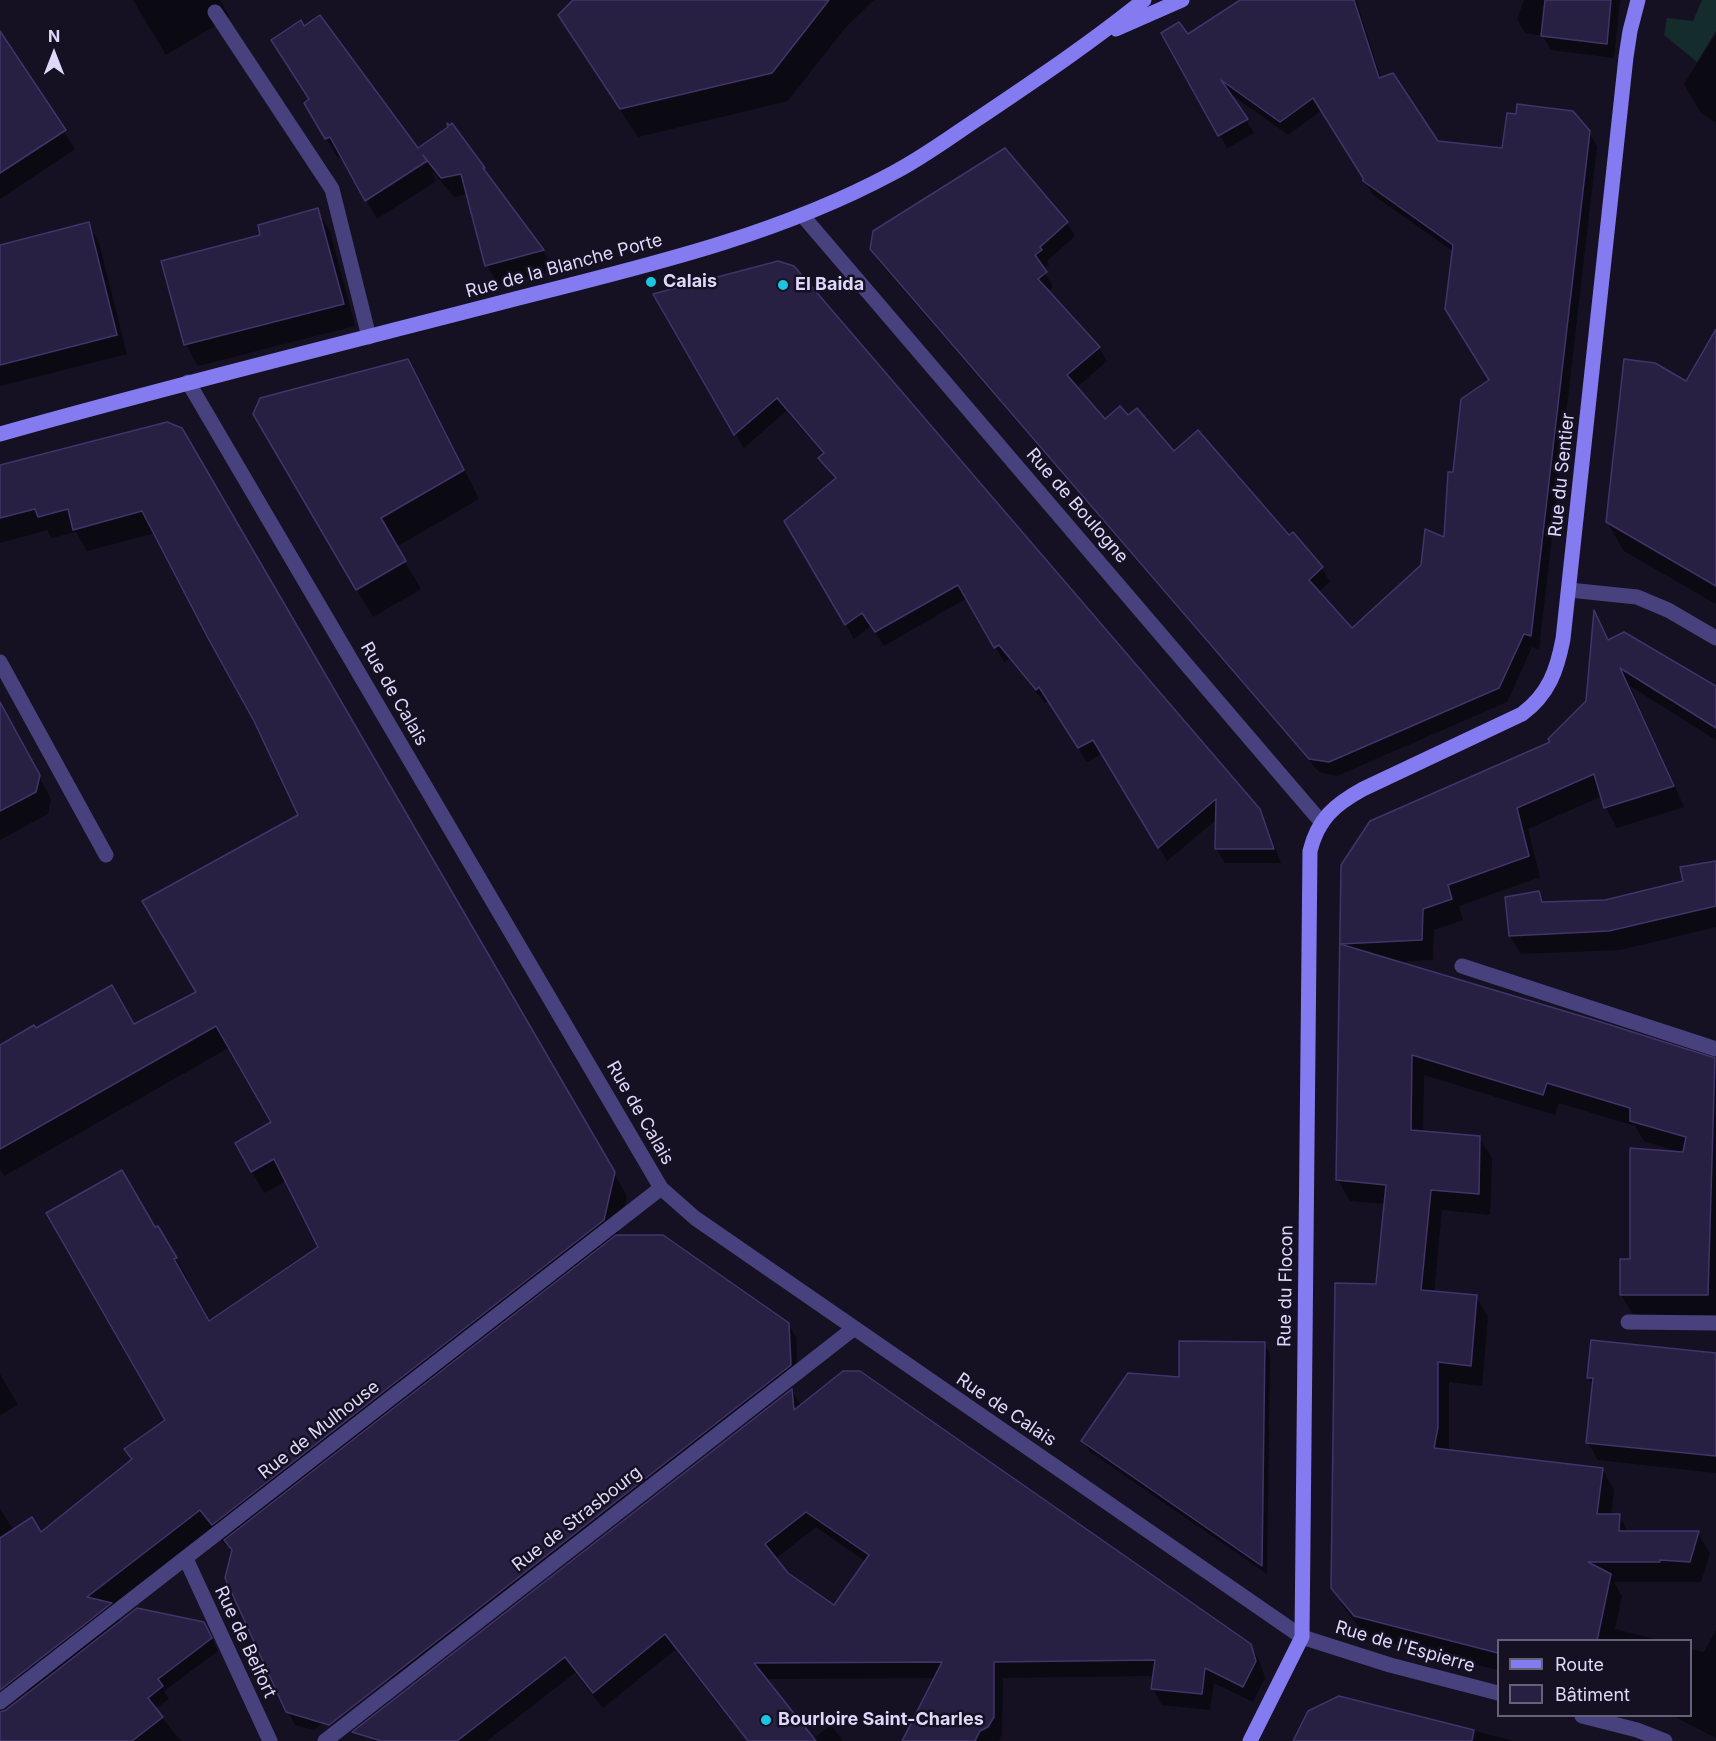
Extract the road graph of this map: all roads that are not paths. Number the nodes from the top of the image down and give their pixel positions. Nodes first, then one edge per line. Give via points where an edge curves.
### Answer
1 (1144, 0) edge
2 (1182, 0) edge
3 (1638, 0) edge
4 (215, 12) dead end
5 (1097, 38) junction
6 (802, 214) junction
7 (369, 337) junction
8 (188, 382) junction
9 (0, 434) edge
10 (1569, 590) junction
11 (1716, 638) edge
12 (0, 662) edge
13 (1322, 823) junction
14 (106, 855) dead end
15 (1462, 966) dead end
16 (1716, 1049) edge
17 (661, 1188) junction
18 (1628, 1322) dead end
19 (1716, 1323) edge
20 (853, 1329) junction
21 (186, 1559) junction
22 (1302, 1637) junction
23 (1497, 1694) edge
24 (0, 1702) edge
25 (1586, 1717) edge
26 (270, 1741) edge
27 (325, 1741) edge
28 (1250, 1741) edge
29 (1665, 1741) edge

1 - 5 street, Rue de la Blanche Porte
2 - 5 street, Rue de la Blanche Porte
3 - 10 street, Rue du Sentier via 1626,57
4 - 7 street via 332,189
5 - 6 street, Rue de la Blanche Porte via 895,172
6 - 7 street, Rue de la Blanche Porte via 699,250
6 - 13 street, Rue de Boulogne
7 - 8 street, Rue de la Blanche Porte
8 - 9 street, Rue de la Blanche Porte
8 - 17 street, Rue de Calais
10 - 11 street via 1637,597
10 - 13 street, Rue du Sentier via 1558,663 1552,680 1535,704 1503,724 1341,801
12 - 14 street
13 - 22 street, Rue du Flocon via 1314,836 1309,866
15 - 16 street
17 - 20 street, Rue de Calais via 695,1218
17 - 21 street, Rue de Mulhouse
18 - 19 street
20 - 22 street, Rue de Calais
20 - 27 street, Rue de Strasbourg
21 - 24 street, Rue de Mulhouse
21 - 26 street, Rue de Belfort
22 - 23 street, Rue de l'Espierre
22 - 28 street, Rue du Flocon
25 - 29 street

